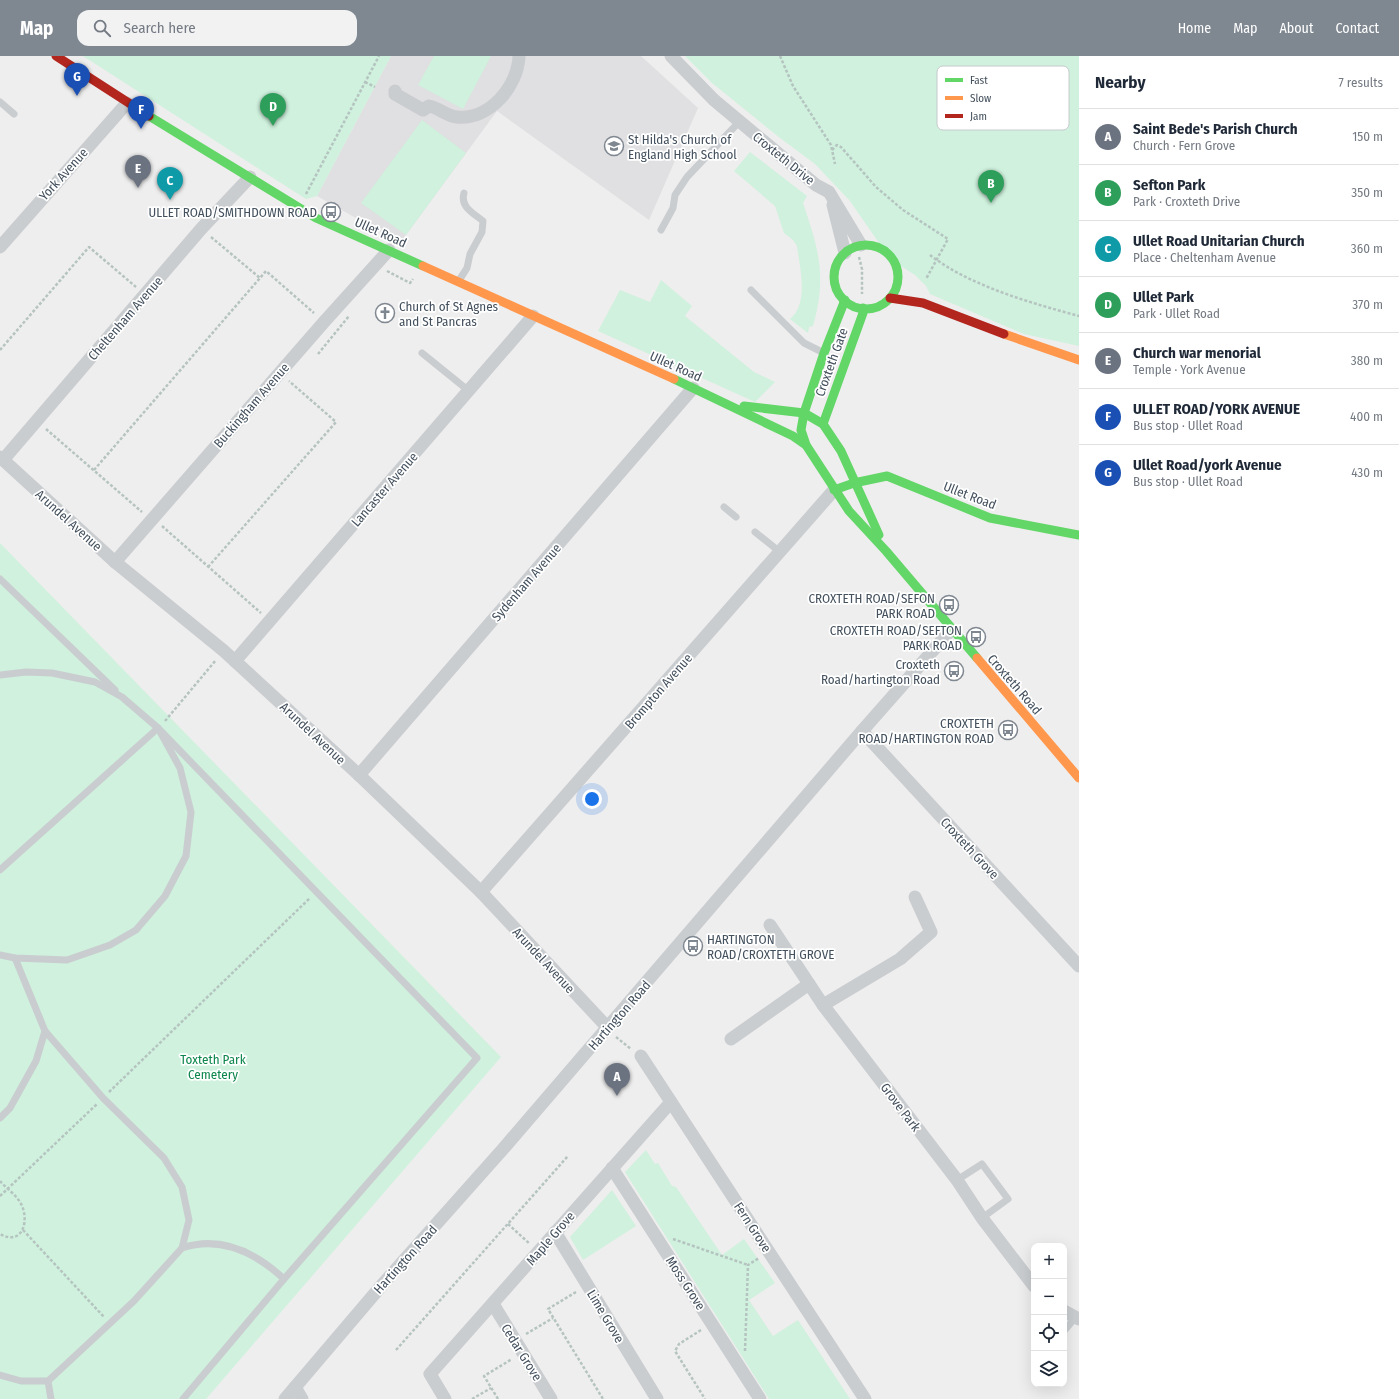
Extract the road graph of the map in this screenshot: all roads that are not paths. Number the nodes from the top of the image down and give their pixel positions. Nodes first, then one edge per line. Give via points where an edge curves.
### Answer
1 (56, 56) edge
2 (519, 56) edge
3 (671, 56) edge
4 (395, 91) dead end
5 (0, 102) edge
6 (127, 103) junction
7 (14, 114) dead end
8 (739, 122) junction
9 (250, 177) junction
10 (829, 192) junction
11 (464, 193) dead end
12 (661, 230) dead end
13 (859, 246) junction
14 (0, 247) edge
15 (389, 250) junction
16 (845, 253) junction
17 (898, 280) junction
18 (458, 282) junction
19 (751, 290) dead end
20 (890, 298) junction
21 (845, 300) junction
22 (923, 303) junction
23 (861, 308) junction
24 (533, 316) junction
25 (850, 348) junction
26 (422, 353) dead end
27 (824, 353) junction
28 (1079, 360) edge
29 (693, 388) junction
30 (469, 391) junction
31 (714, 397) junction
32 (804, 413) junction
33 (823, 424) junction
34 (793, 436) joint
35 (806, 445) junction
36 (1, 459) edge
37 (854, 483) junction
38 (834, 490) junction
39 (724, 507) dead end
40 (736, 517) dead end
41 (755, 532) dead end
42 (1079, 535) edge
43 (886, 551) junction
44 (780, 552) junction
45 (115, 562) junction
46 (0, 579) edge
47 (951, 630) junction
48 (235, 661) junction
49 (0, 675) edge
50 (122, 697) junction
51 (158, 728) junction
52 (862, 731) junction
53 (359, 775) junction
54 (1079, 778) edge
55 (0, 870) edge
56 (481, 892) junction
57 (915, 897) dead end
58 (770, 925) dead end
59 (0, 955) edge
60 (15, 958) junction
61 (1079, 966) edge
62 (809, 984) junction
63 (824, 1005) junction
64 (608, 1028) junction
65 (45, 1031) junction
66 (731, 1039) dead end
67 (641, 1056) road end
68 (671, 1102) junction
69 (0, 1118) edge
70 (612, 1168) junction
71 (957, 1180) junction
72 (982, 1218) junction
73 (555, 1232) junction
74 (182, 1248) junction
75 (284, 1279) junction
76 (1031, 1282) edge
77 (493, 1304) junction
78 (1073, 1316) edge
79 (1067, 1326) edge
80 (0, 1375) edge
81 (48, 1381) junction
82 (296, 1387) junction
83 (51, 1399) edge
84 (183, 1399) edge
85 (285, 1399) edge
86 (302, 1399) edge
87 (445, 1399) edge
88 (551, 1399) edge
89 (657, 1399) edge
90 (760, 1399) edge
91 (865, 1399) edge

1 - 6 main road, Ullet Road
2 - 4 street via 515,75 502,97 489,108 466,117 447,114 429,106 422,110 395,94
3 - 8 street, Croxteth Drive
5 - 7 lane
6 - 9 main road, Ullet Road
6 - 14 street, York Avenue
8 - 10 street, Croxteth Drive via 816,185
8 - 12 lane via 687,177 675,195 673,208
9 - 15 main road, Ullet Road via 316,218
9 - 36 street, Cheltenham Avenue via 201,229
10 - 13 street, Croxteth Drive
10 - 16 street, Croxteth Drive
11 - 18 lane via 462,199 465,207 483,221 482,232 470,254 467,268
13 - 16 main road
13 - 17 main road via 870,245 886,252 896,265
15 - 18 main road, Ullet Road
15 - 45 street, Buckingham Avenue
16 - 21 main road via 838,261 835,271 836,287
17 - 20 main road
17 - 22 main road
18 - 24 main road, Ullet Road
19 - 27 lane via 804,343
20 - 22 main road
20 - 23 main road via 873,308
21 - 23 main road
21 - 27 main road, Croxteth Gate
22 - 28 main road
23 - 25 main road, Croxteth Gate
24 - 29 main road, Ullet Road
24 - 30 street, Lancaster Avenue
25 - 27 main road
25 - 33 main road, Croxteth Gate
26 - 30 lane
27 - 32 main road, Croxteth Gate
29 - 31 main road, Ullet Road
29 - 53 street, Sydenham Avenue
30 - 48 street, Lancaster Avenue
31 - 32 main road, Ullet Road via 760,409
31 - 34 main road, Ullet Road
32 - 33 main road, Ullet Road
32 - 35 main road, Croxteth Road via 801,430
33 - 37 main road, Croxteth Road via 841,451
34 - 35 main road, Croxteth Road
35 - 38 main road, Croxteth Road
36 - 45 street, Arundel Avenue
37 - 38 main road
37 - 42 main road, Ullet Road via 887,476 990,518
37 - 43 main road, Croxteth Road
38 - 43 main road, Croxteth Road via 849,512
38 - 44 street, Brompton Avenue
39 - 40 lane
41 - 44 lane
43 - 47 main road, Croxteth Road
44 - 56 street, Brompton Avenue
45 - 48 street, Arundel Avenue
46 - 50 lane
47 - 52 street, Hartington Road
47 - 54 main road, Croxteth Road
48 - 53 street, Arundel Avenue
49 - 50 lane via 52,673 95,682
50 - 51 lane
51 - 55 lane
51 - 60 lane via 180,768 192,812 186,856 165,896 136,930 110,945 67,960
51 - 75 lane via 477,1058
52 - 61 street, Croxteth Grove
52 - 64 street, Hartington Road
53 - 56 street, Arundel Avenue
56 - 64 street, Arundel Avenue
57 - 63 street via 931,932 900,959
58 - 62 street, Grove Park
59 - 60 lane
60 - 65 lane
62 - 63 street, Grove Park
62 - 66 street
63 - 71 street, Grove Park
64 - 82 street, Hartington Road via 382,1284
65 - 69 lane via 36,1061 10,1108
65 - 74 lane via 103,1098 164,1158 182,1187 189,1220
67 - 68 street, Fern Grove
68 - 70 street, Maple Grove
68 - 91 street, Fern Grove
70 - 73 street, Maple Grove
70 - 90 street, Moss Grove
71 - 72 street, Grove Park
71 - 72 lane via 982,1164 1008,1199
72 - 76 street, Grove Park
73 - 77 street, Maple Grove
73 - 89 street, Lime Grove
74 - 75 lane via 196,1244 220,1243 241,1249 267,1263
74 - 81 lane via 134,1301
75 - 84 lane
77 - 87 street, Maple Grove via 430,1374
77 - 88 street, Cedar Grove
78 - 79 lane
80 - 81 lane via 21,1381
81 - 83 lane
82 - 85 street, Hartington Road
82 - 86 street

